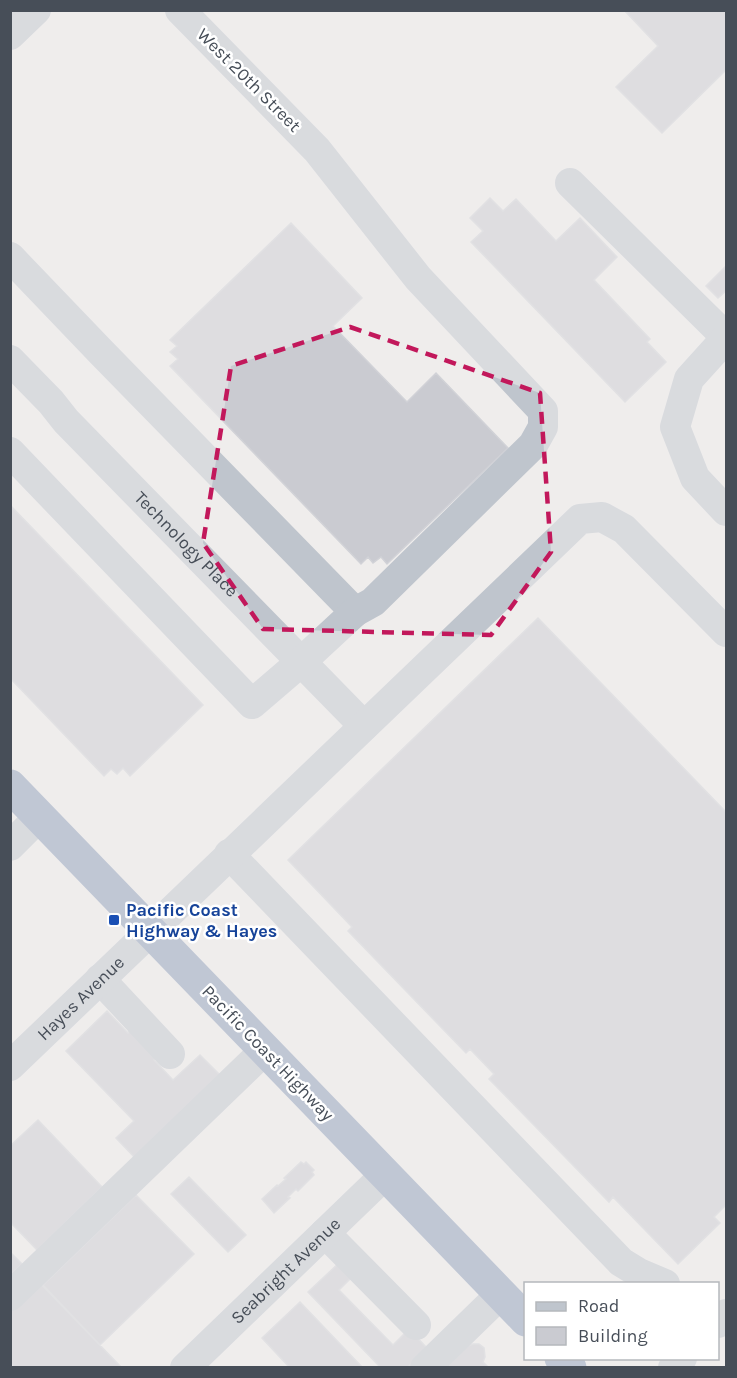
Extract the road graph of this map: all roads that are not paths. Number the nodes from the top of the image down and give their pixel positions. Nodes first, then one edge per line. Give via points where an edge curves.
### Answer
1 (36, 10) edge
2 (180, 10) edge
3 (10, 35) edge
4 (570, 183) dead end
5 (10, 257) edge
6 (726, 338) edge
7 (15, 373) edge
8 (10, 452) edge
9 (726, 511) edge
10 (354, 612) junction
11 (726, 632) edge
12 (301, 662) junction
13 (364, 726) junction
14 (10, 786) edge
15 (40, 816) junction
16 (10, 846) edge
17 (230, 855) junction
18 (150, 930) junction
19 (100, 979) junction
20 (265, 1050) junction
21 (170, 1054) dead end
22 (10, 1066) edge
23 (386, 1174) junction
24 (326, 1233) junction
25 (660, 1282) edge
26 (501, 1294) junction
27 (10, 1296) edge
28 (524, 1319) edge
29 (416, 1325) dead end
30 (185, 1368) edge
31 (425, 1368) edge

1 - 3 street
2 - 10 street, West 20th Street via 317,150 418,278 543,411 543,427 533,445 374,602
4 - 6 street
5 - 10 street
6 - 9 street via 689,378 675,427 695,478
7 - 12 street, Technology Place via 51,402
8 - 12 street, West 20th Street via 252,704
10 - 12 street, West 20th Street
11 - 13 street, Hayes Avenue via 624,529 602,517 580,519
12 - 13 street, Technology Place
13 - 17 street, Hayes Avenue
14 - 15 highway, Pacific Coast Highway
15 - 16 street
15 - 18 highway, Pacific Coast Highway
17 - 18 street, Hayes Avenue
17 - 25 street via 621,1262
18 - 19 street, Hayes Avenue
18 - 20 highway, Pacific Coast Highway
19 - 21 street
19 - 22 street, Hayes Avenue
20 - 23 highway, Pacific Coast Highway
20 - 27 street
23 - 24 street, Seabright Avenue
23 - 26 highway, Pacific Coast Highway
24 - 29 street
24 - 30 street, Seabright Avenue
26 - 28 highway, Pacific Coast Highway
26 - 31 street

